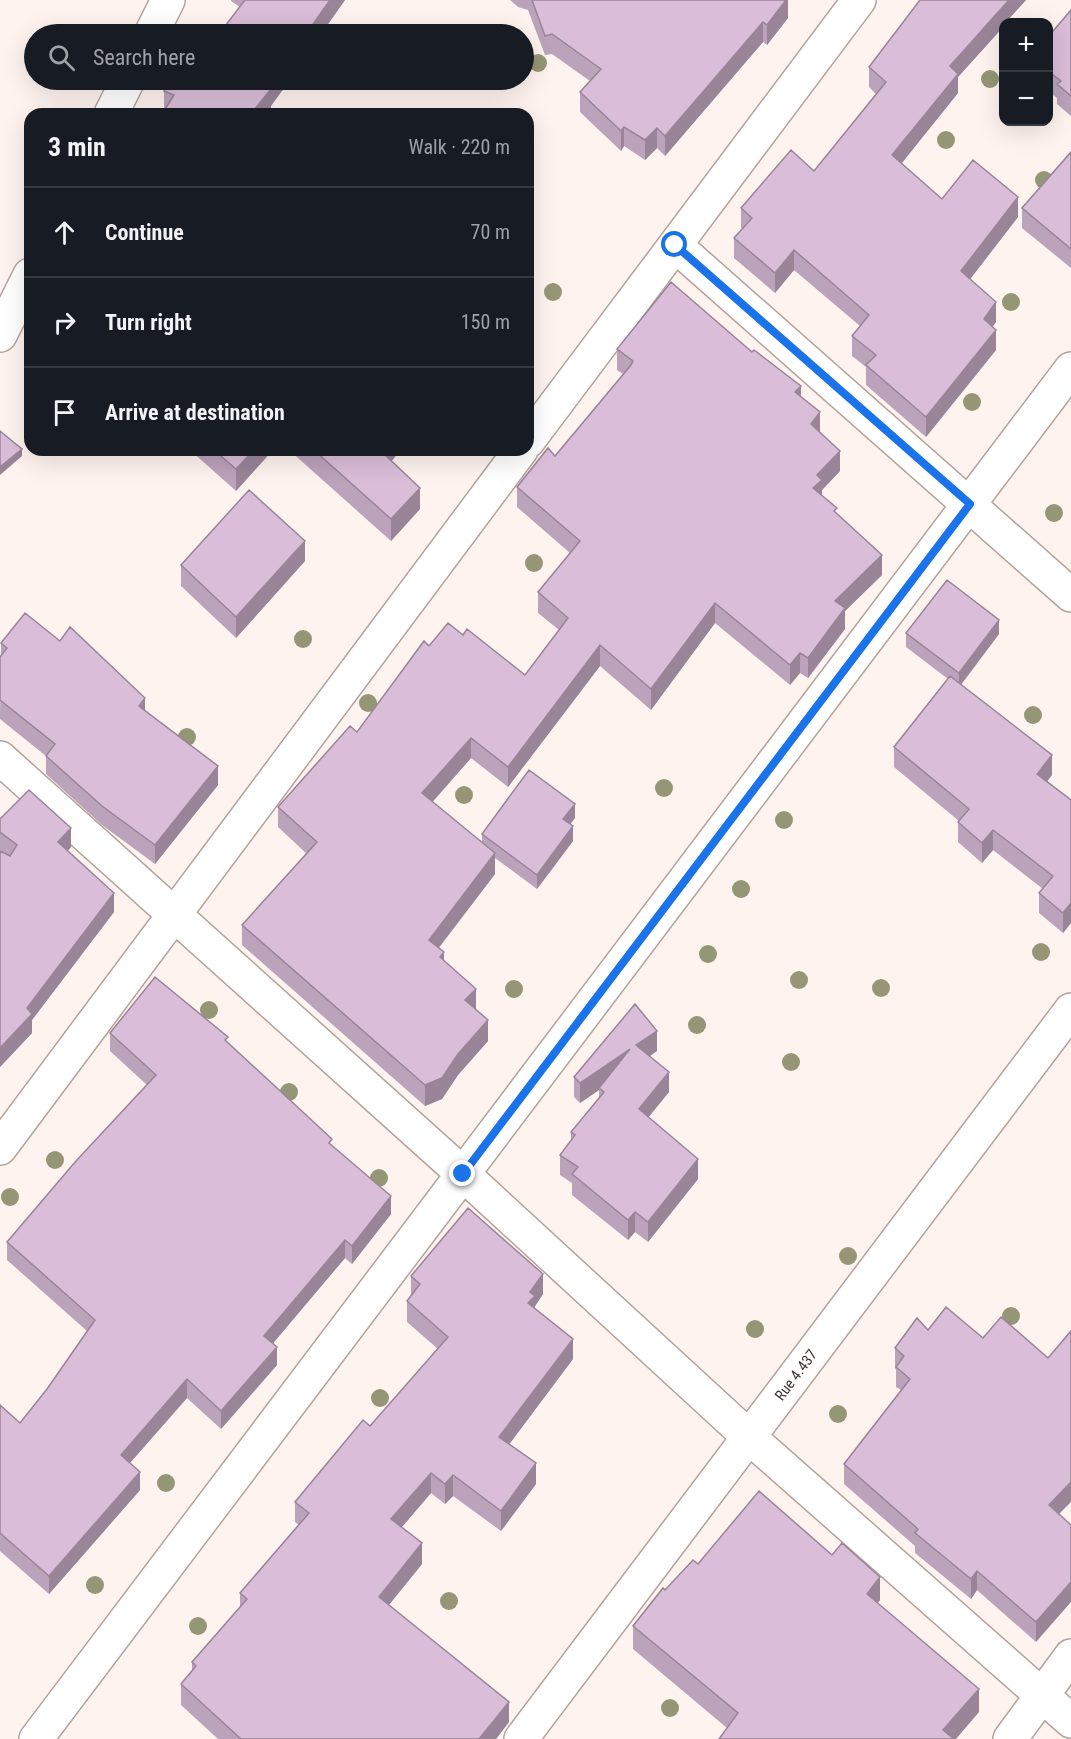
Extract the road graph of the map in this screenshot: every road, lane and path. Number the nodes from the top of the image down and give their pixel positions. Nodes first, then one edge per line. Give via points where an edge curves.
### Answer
1 (168, 0) edge
2 (859, 0) edge
3 (156, 24) edge
4 (123, 90) edge
5 (114, 108) edge
6 (675, 245) junction
7 (24, 287) edge
8 (0, 335) edge
9 (1071, 369) edge
10 (534, 433) edge
11 (517, 456) edge
12 (970, 504) junction
13 (1071, 595) edge
14 (0, 758) edge
15 (174, 915) junction
16 (1071, 1010) edge
17 (0, 1148) edge
18 (463, 1174) junction
19 (749, 1437) junction
20 (1071, 1656) edge
21 (1041, 1696) junction
22 (1071, 1721) edge
23 (36, 1739) edge
24 (521, 1739) edge
25 (1010, 1739) edge

1 - 3 street
2 - 6 street
4 - 5 street
6 - 10 street
6 - 12 street
7 - 8 street
9 - 12 street
11 - 15 street
12 - 13 street
12 - 18 street
14 - 15 street
15 - 17 street
15 - 18 street
16 - 19 street, Rue 4.437
18 - 19 street
18 - 23 street
19 - 21 street
19 - 24 street, Rue 4.437
20 - 21 street
21 - 22 street
21 - 25 street

